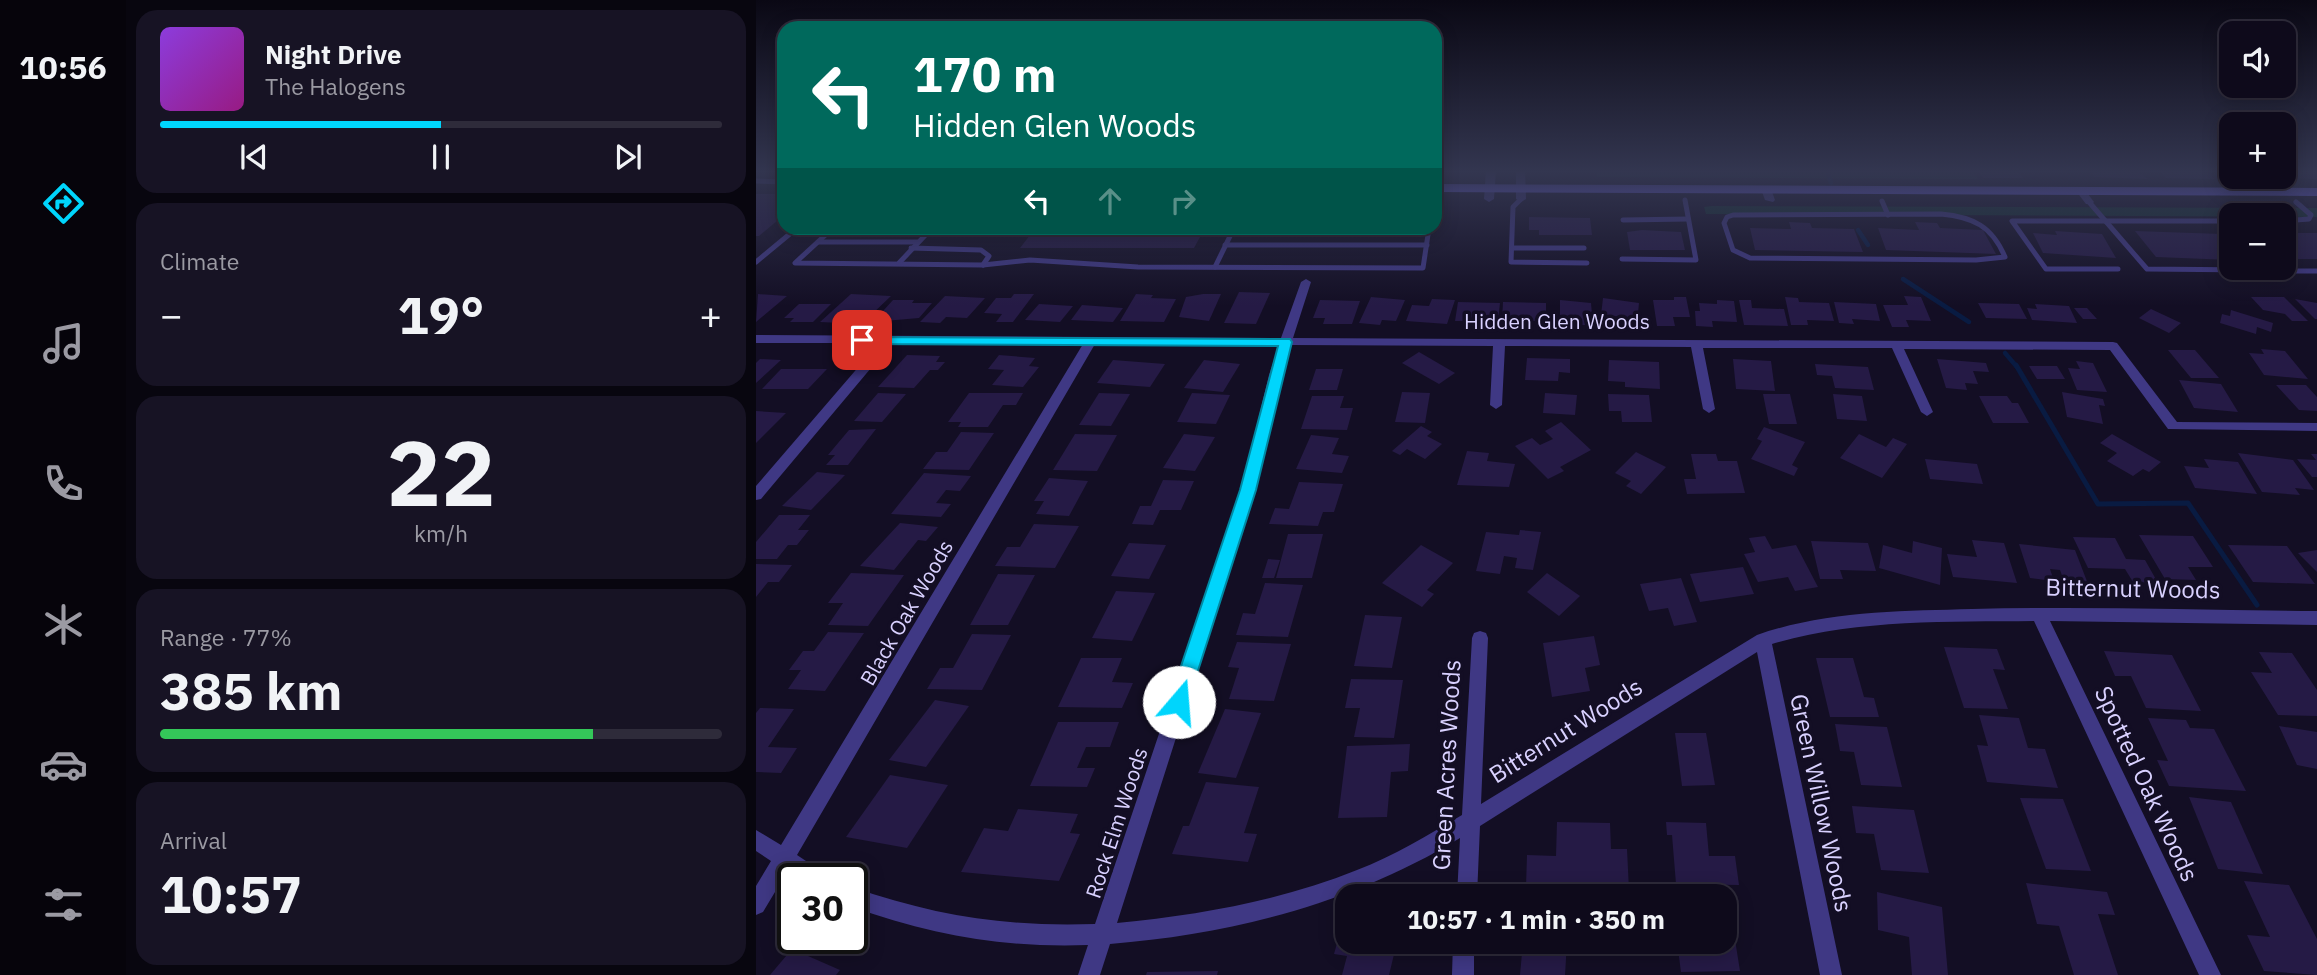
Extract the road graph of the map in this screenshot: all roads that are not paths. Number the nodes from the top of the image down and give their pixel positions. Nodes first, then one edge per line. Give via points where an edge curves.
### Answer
1 (1513, 216) edge
2 (1688, 216) edge
3 (1766, 216) edge
4 (1899, 216) edge
5 (2101, 216) edge
6 (1689, 219) junction
7 (1623, 220) dead end
8 (2106, 221) junction
9 (2219, 221) edge
10 (789, 235) edge
11 (826, 235) edge
12 (924, 235) edge
13 (1230, 235) edge
14 (1428, 235) edge
15 (818, 242) junction
16 (917, 242) junction
17 (1225, 245) junction
18 (1427, 245) junction
19 (911, 248) junction
20 (1511, 248) junction
21 (1584, 248) dead end
22 (1622, 259) dead end
23 (756, 262) edge
24 (899, 263) junction
25 (1587, 263) dead end
26 (983, 265) junction
27 (1214, 267) junction
28 (2118, 269) dead end
29 (2219, 270) edge
30 (2296, 271) edge
31 (2317, 271) edge
32 (1306, 282) dead end
33 (756, 339) edge
34 (888, 340) junction
35 (1091, 341) junction
36 (1285, 342) junction
37 (1499, 342) junction
38 (1696, 344) junction
39 (1896, 344) junction
40 (1496, 405) dead end
41 (1709, 409) dead end
42 (1927, 412) dead end
43 (2317, 427) edge
44 (756, 495) edge
45 (2038, 614) junction
46 (2316, 619) edge
47 (1480, 638) dead end
48 (1763, 640) junction
49 (1471, 820) junction
50 (756, 840) edge
51 (782, 860) junction
52 (787, 863) edge
53 (1468, 884) edge
54 (868, 903) edge
55 (756, 905) edge
56 (1103, 932) junction
57 (1464, 954) edge
58 (1089, 975) edge
59 (1463, 975) edge
60 (1831, 975) edge
61 (2210, 975) edge

1 - 20 lane
2 - 6 lane
3 - 4 lane via 1727,218 1724,223 1732,250 1759,259 2005,257 1978,219
5 - 8 lane
6 - 7 lane
6 - 22 lane via 1696,260
8 - 9 lane
8 - 28 lane via 2012,221 2046,269
8 - 29 lane via 2147,270
10 - 23 lane
11 - 15 lane
12 - 16 lane
13 - 17 lane
14 - 18 lane
15 - 16 lane
15 - 24 lane via 795,263
16 - 19 lane
17 - 18 lane
17 - 27 lane
18 - 27 lane via 1423,268
19 - 24 lane
19 - 26 lane via 981,250 989,256
20 - 21 lane
20 - 25 lane via 1511,262
24 - 26 lane
26 - 27 lane via 1030,260
30 - 31 lane
32 - 36 street, Rock Elm Woods
33 - 34 street, Hidden Glen Woods
34 - 35 street, Hidden Glen Woods
34 - 44 street
35 - 36 street, Hidden Glen Woods
35 - 51 street, Black Oak Woods
36 - 37 street, Hidden Glen Woods
36 - 56 street, Rock Elm Woods via 1248,490
37 - 38 street, Hidden Glen Woods
37 - 40 street
38 - 39 street, Hidden Glen Woods
38 - 41 street
39 - 42 street
39 - 43 street, Hidden Glen Woods via 2113,346 2173,426
45 - 46 street, Bitternut Woods
45 - 48 street, Bitternut Woods via 1853,620
45 - 61 street, Spotted Oak Woods
47 - 49 street, Green Acres Woods
48 - 49 street, Bitternut Woods
48 - 60 street, Green Willow Woods
49 - 53 street, Green Acres Woods
49 - 56 street, Bitternut Woods via 1360,879 1266,911
50 - 51 street
51 - 52 street
51 - 55 street, Black Oak Woods
54 - 56 street, Bitternut Woods via 965,928 1040,935
56 - 58 street, Rock Elm Woods
57 - 59 street

